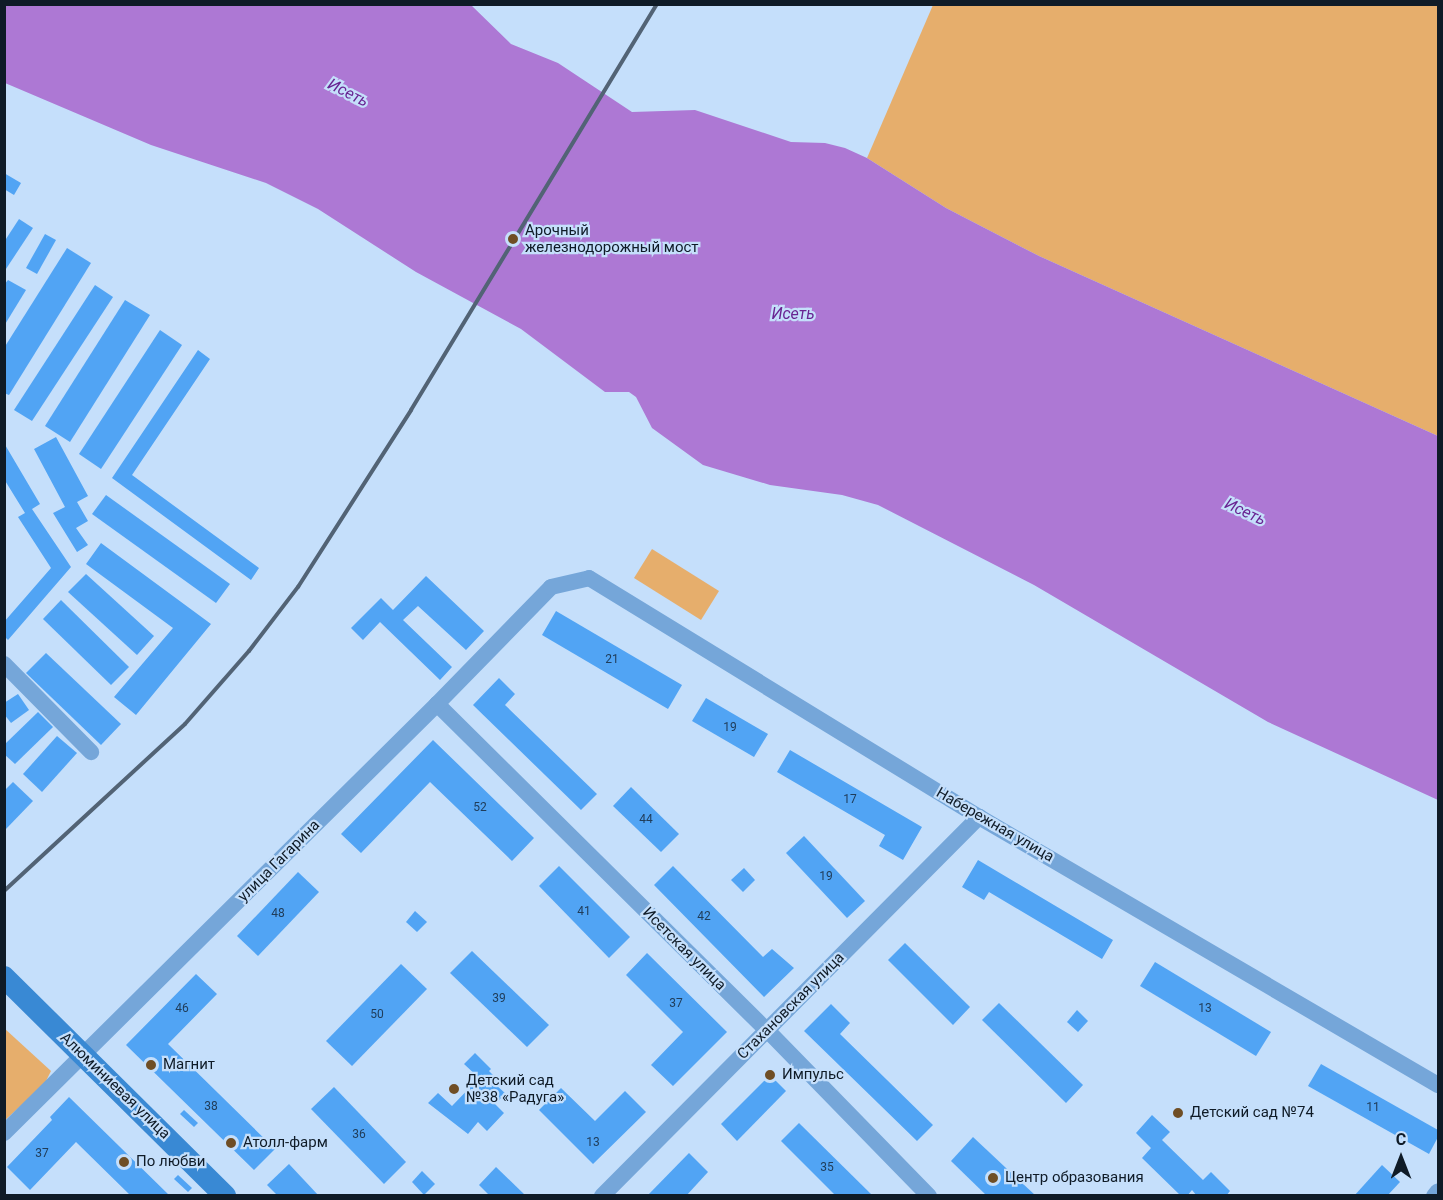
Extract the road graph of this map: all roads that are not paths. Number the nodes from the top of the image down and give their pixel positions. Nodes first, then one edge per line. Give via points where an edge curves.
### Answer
1 (551, 587) joint
2 (4, 664) edge
3 (437, 704) junction
4 (91, 752) dead end
5 (979, 817) junction
6 (4, 977) edge
7 (767, 1030) junction
8 (82, 1055) junction
9 (1438, 1085) edge
10 (4, 1133) edge
11 (1438, 1191) edge
12 (225, 1196) edge
13 (602, 1196) edge
14 (929, 1196) edge
15 (1434, 1196) edge

1 - 3 street, улица Гагарина
1 - 5 street, Набережная улица via 590,578
2 - 4 street
3 - 7 street, Исетская улица
3 - 8 street, улица Гагарина
5 - 7 street, Стахановская улица
5 - 9 street, Набережная улица
6 - 8 main road, Алюминиевая улица
7 - 13 street, Стахановская улица
7 - 14 street, Исетская улица
8 - 10 street, улица Гагарина
8 - 12 main road, Алюминиевая улица
11 - 15 street

